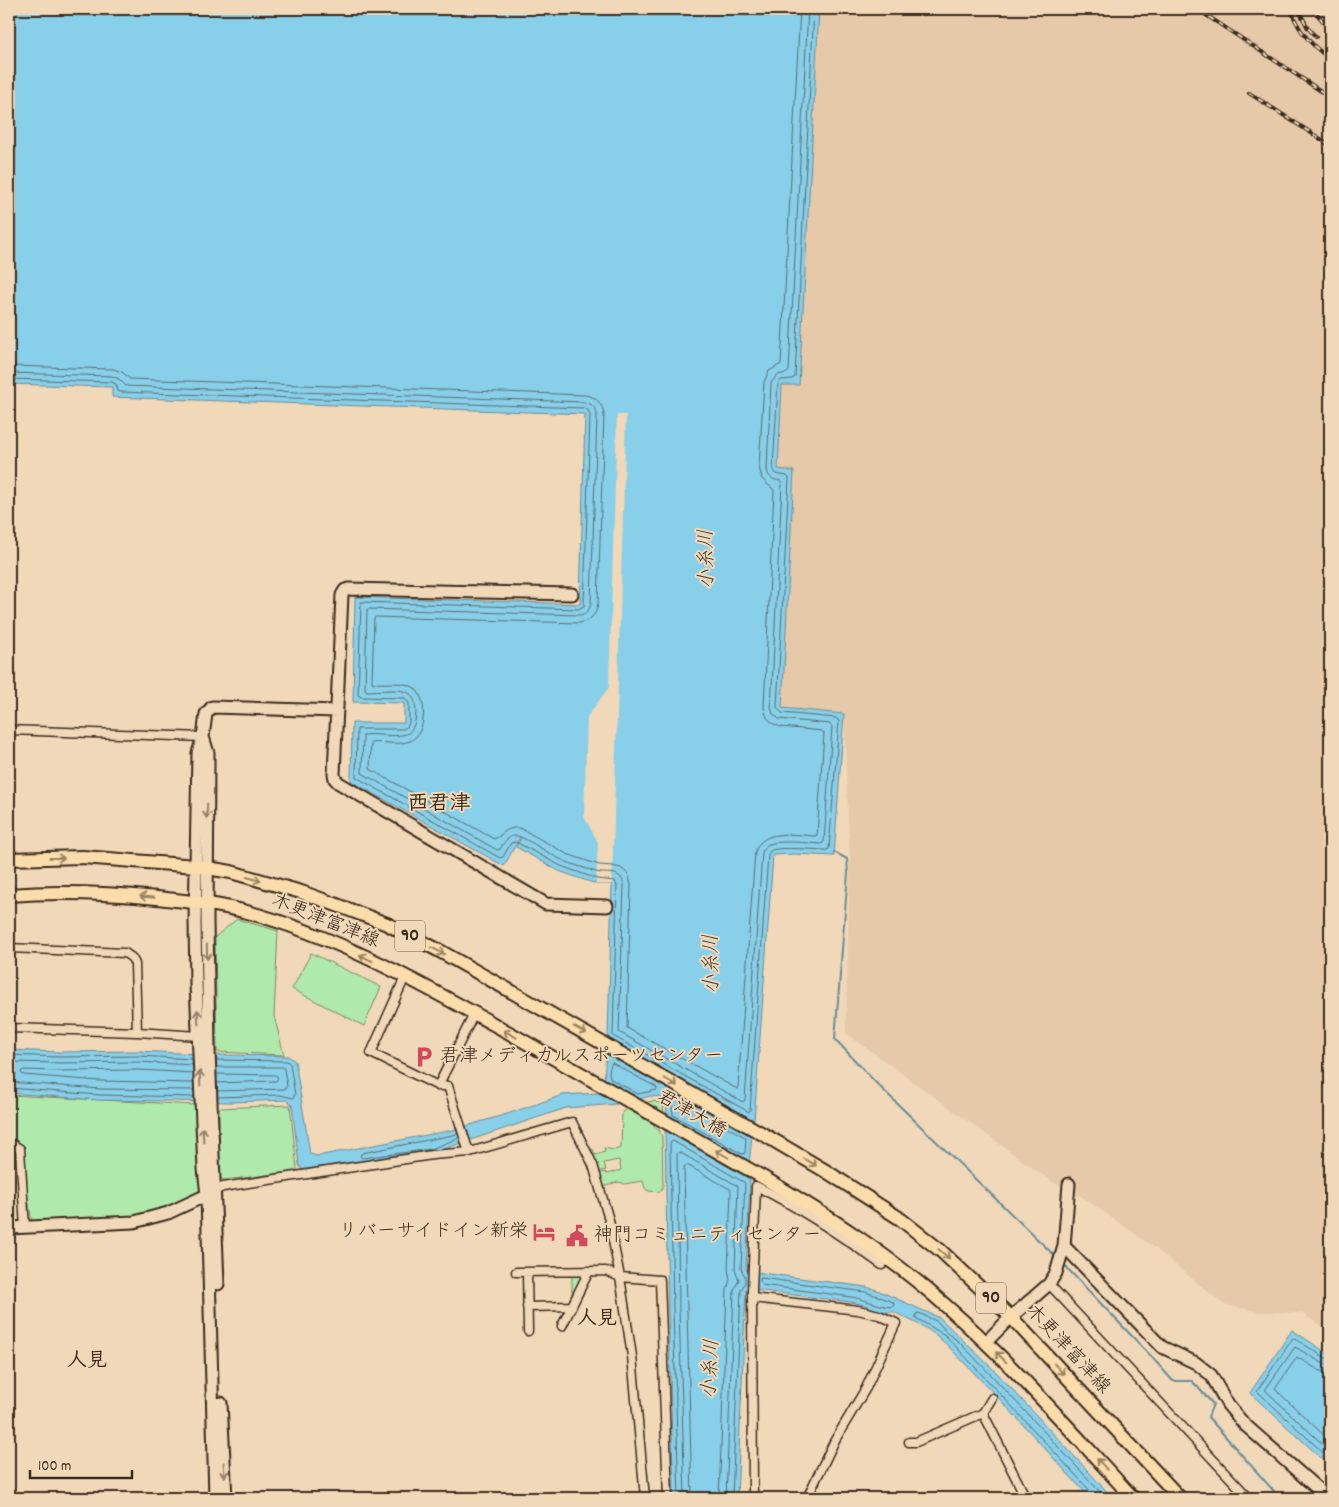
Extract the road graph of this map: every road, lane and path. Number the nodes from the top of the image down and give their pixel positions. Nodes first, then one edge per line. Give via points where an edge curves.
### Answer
1 (572, 594) dead end
2 (337, 710) junction
3 (9, 730) edge
4 (204, 737) junction
5 (9, 858) edge
6 (201, 867) junction
7 (9, 895) edge
8 (201, 903) junction
9 (607, 906) dead end
10 (9, 948) edge
11 (405, 977) junction
12 (474, 1014) junction
13 (9, 1028) edge
14 (137, 1032) junction
15 (199, 1036) junction
16 (598, 1040) joint
17 (204, 1050) junction
18 (598, 1084) joint
19 (438, 1086) junction
20 (768, 1138) joint
21 (9, 1144) edge
22 (469, 1149) junction
23 (1068, 1184) dead end
24 (211, 1193) junction
25 (9, 1228) edge
26 (25, 1228) junction
27 (1061, 1256) junction
28 (887, 1258) junction
29 (516, 1272) dead end
30 (527, 1272) junction
31 (589, 1272) junction
32 (620, 1277) junction
33 (1049, 1284) junction
34 (752, 1295) junction
35 (572, 1306) junction
36 (528, 1307) junction
37 (1011, 1317) junction
38 (562, 1326) dead end
39 (528, 1331) dead end
40 (986, 1342) junction
41 (992, 1398) dead end
42 (983, 1413) junction
43 (909, 1442) dead end
44 (215, 1498) edge
45 (226, 1498) edge
46 (550, 1498) edge
47 (557, 1498) edge
48 (645, 1498) edge
49 (668, 1498) edge
50 (753, 1498) edge
51 (807, 1498) edge
52 (1026, 1498) edge
53 (1133, 1498) edge
54 (1180, 1498) edge
55 (1249, 1498) edge
56 (1328, 1498) edge

1 - 2 street via 345,590 342,595
2 - 4 street via 214,707 206,714
2 - 9 street via 334,774 339,783 546,904
3 - 4 street
4 - 6 street via 208,762
5 -> 6 main road, 木更津富津線 / 90 via 83,857
6 - 8 street
6 -> 16 main road, 木更津富津線 / 90 via 301,892 387,924
8 -> 7 main road, 木更津富津線 / 90 via 90,892
11 -> 8 main road, 木更津富津線 / 90 via 301,930 260,916
15 -> 8 street via 196,984
8 -> 17 street
10 - 14 street via 125,953 134,964
11 - 12 main road, 木更津富津線 / 90
11 - 19 street via 371,1053
18 -> 12 main road, 木更津富津線 / 90
12 - 19 street
13 - 14 street
14 - 15 street
15 - 17 street
16 -> 20 main road, 君津大橋 / 90
17 - 24 street
28 -> 18 main road, 君津大橋 / 90 via 834,1220
19 - 22 street via 448,1086
20 -> 37 main road, 木更津富津線 / 90 via 899,1218 941,1251
21 - 26 street via 20,1149
22 - 24 street via 223,1187
22 - 32 street via 572,1122 593,1165
23 - 27 street
24 - 26 street via 168,1213 134,1222
24 - 44 street
24 -> 45 street
25 - 26 street
27 - 33 street
27 - 56 street via 1162,1347 1196,1363 1211,1375 1228,1405 1244,1424
28 - 34 street via 882,1265 847,1239 756,1186
28 - 40 main road, 90
29 - 30 street
30 - 31 street
30 - 36 street
31 - 32 street via 606,1271
31 - 35 street
32 - 48 street via 632,1356
32 - 49 street via 660,1280
33 - 37 street
33 - 55 street
34 - 50 street
34 - 51 street via 858,1310 878,1314 896,1323 866,1388 835,1440
35 - 36 street
35 - 38 street
36 - 39 street
37 - 40 street
37 -> 54 main road, 木更津富津線 / 90
53 -> 40 main road, 90
41 - 42 street
42 - 43 street via 916,1442
42 - 52 street
46 - 47 street

